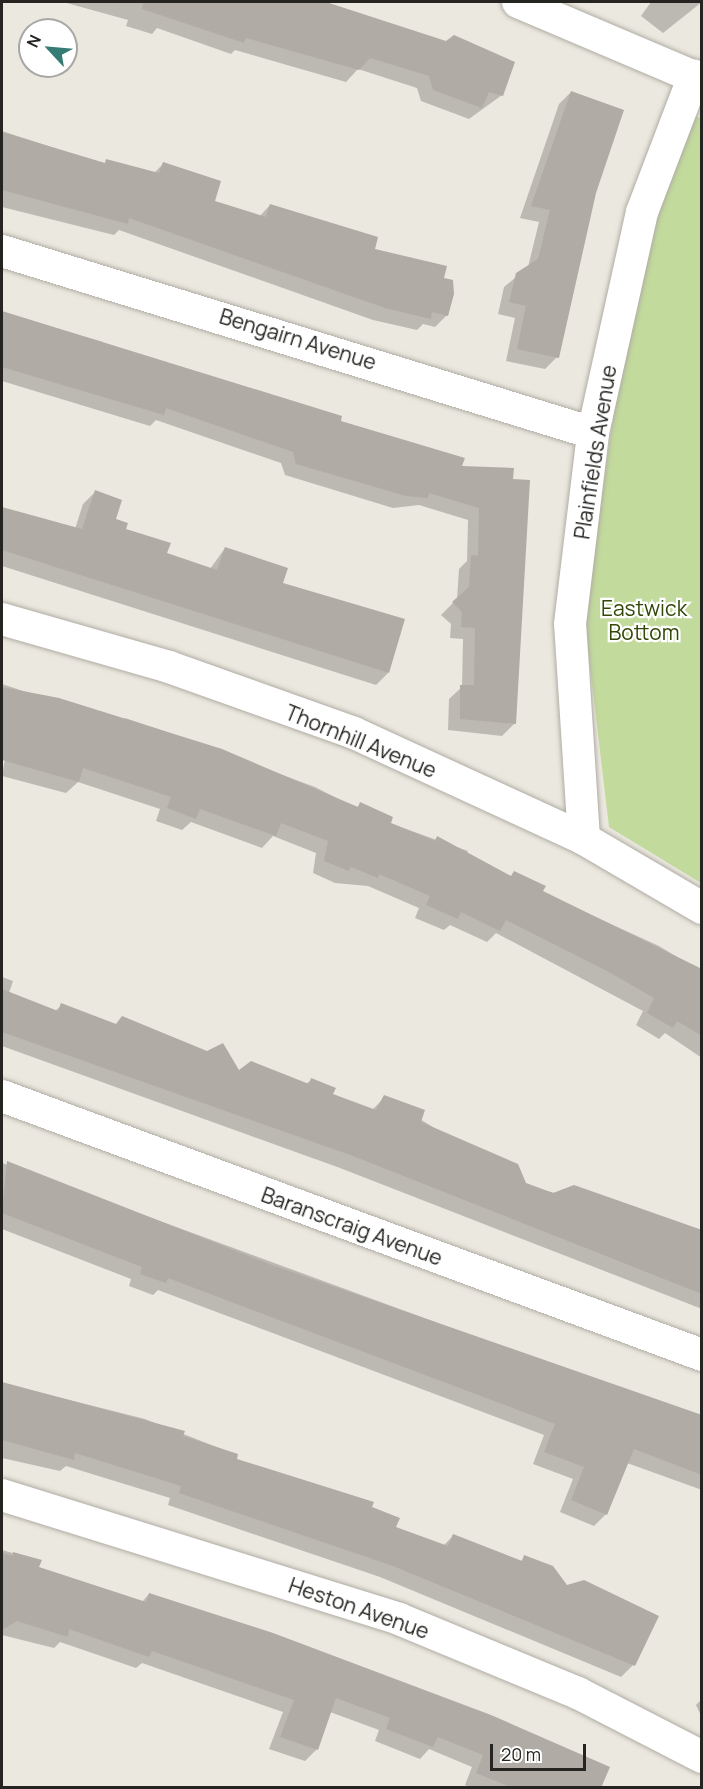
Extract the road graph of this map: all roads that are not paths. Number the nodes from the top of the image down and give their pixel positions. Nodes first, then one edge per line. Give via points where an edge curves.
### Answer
1 (518, 2) edge
2 (698, 78) edge
3 (2, 251) edge
4 (593, 434) junction
5 (2, 619) edge
6 (584, 839) junction
7 (702, 908) edge
8 (2, 1096) edge
9 (702, 1355) edge
10 (2, 1495) edge
11 (702, 1757) edge

1 - 2 street
2 - 4 street, Plainfields Avenue via 642,213
3 - 4 street, Bengairn Avenue
4 - 6 street, Plainfields Avenue via 570,624
5 - 6 street, Thornhill Avenue via 169,668 354,733
6 - 7 street, Thornhill Avenue
8 - 9 street, Baranscraig Avenue
10 - 11 street, Heston Avenue via 399,1619 578,1694

